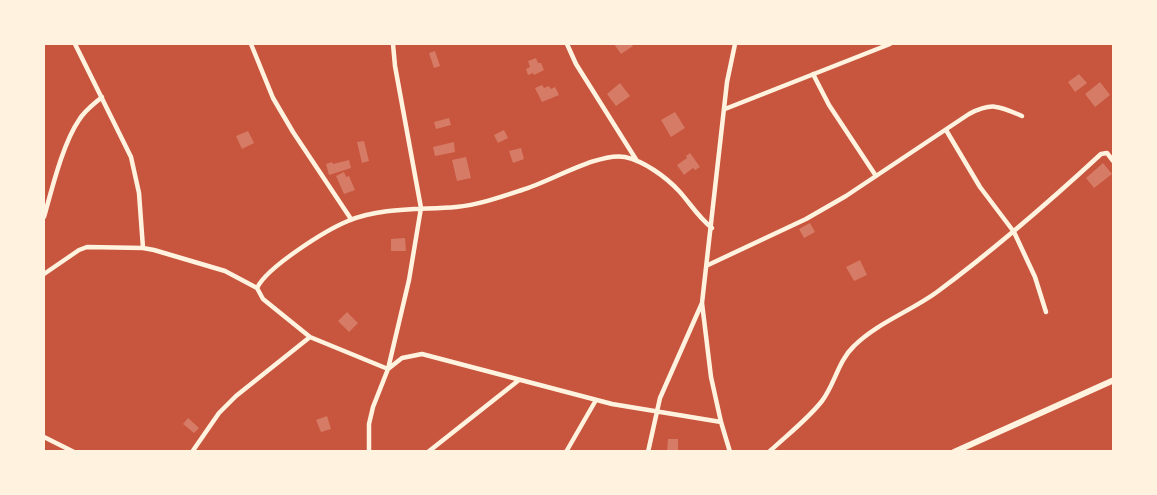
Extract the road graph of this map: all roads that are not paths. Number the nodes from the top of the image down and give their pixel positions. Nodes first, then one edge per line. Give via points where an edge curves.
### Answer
1 (75, 44) edge
2 (251, 44) edge
3 (393, 44) edge
4 (567, 44) edge
5 (735, 44) edge
6 (890, 44) edge
7 (813, 74) junction
8 (102, 97) junction
9 (725, 108) junction
10 (1022, 116) dead end
11 (946, 130) junction
12 (626, 144) junction
13 (618, 157) junction
14 (637, 161) junction
15 (1113, 162) edge
16 (876, 176) junction
17 (421, 208) junction
18 (44, 216) edge
19 (351, 219) junction
20 (712, 228) junction
21 (1014, 232) junction
22 (143, 248) junction
23 (708, 265) junction
24 (44, 274) edge
25 (257, 288) junction
26 (702, 303) junction
27 (1046, 312) dead end
28 (310, 337) junction
29 (388, 369) junction
30 (519, 380) junction
31 (1113, 380) edge
32 (596, 400) junction
33 (656, 412) junction
34 (721, 422) junction
35 (44, 437) edge
36 (74, 452) edge
37 (192, 452) edge
38 (369, 452) edge
39 (428, 452) edge
40 (566, 452) edge
41 (648, 452) edge
42 (730, 452) edge
43 (770, 452) edge
44 (954, 452) edge

1 - 8 street
2 - 19 street via 273,98
3 - 17 street
4 - 12 street
5 - 9 street
6 - 7 street
7 - 9 street
7 - 16 street
8 - 18 street via 84,112 69,138
8 - 22 street via 133,165
9 - 20 street
10 - 11 street via 991,105
11 - 16 street
11 - 21 street via 980,187
12 - 13 street
12 - 14 street
13 - 14 street
13 - 17 street via 608,157 539,185 469,205
14 - 20 street via 678,190
15 - 21 street via 1108,153 1101,154
16 - 23 street via 806,219
17 - 19 street
17 - 29 street
19 - 25 street via 309,243
20 - 23 street
21 - 27 street via 1031,266
21 - 43 street via 937,292 853,347 821,402
22 - 24 street via 79,250
22 - 25 street via 225,272
23 - 26 street
25 - 28 street via 263,299
26 - 33 street
26 - 34 street
28 - 29 street
28 - 37 street via 236,396
29 - 30 street via 402,358 422,354
29 - 38 street via 373,406
30 - 32 street
30 - 39 street
31 - 44 street
32 - 33 street
32 - 40 street
33 - 34 street
33 - 41 street
34 - 42 street
35 - 36 street

